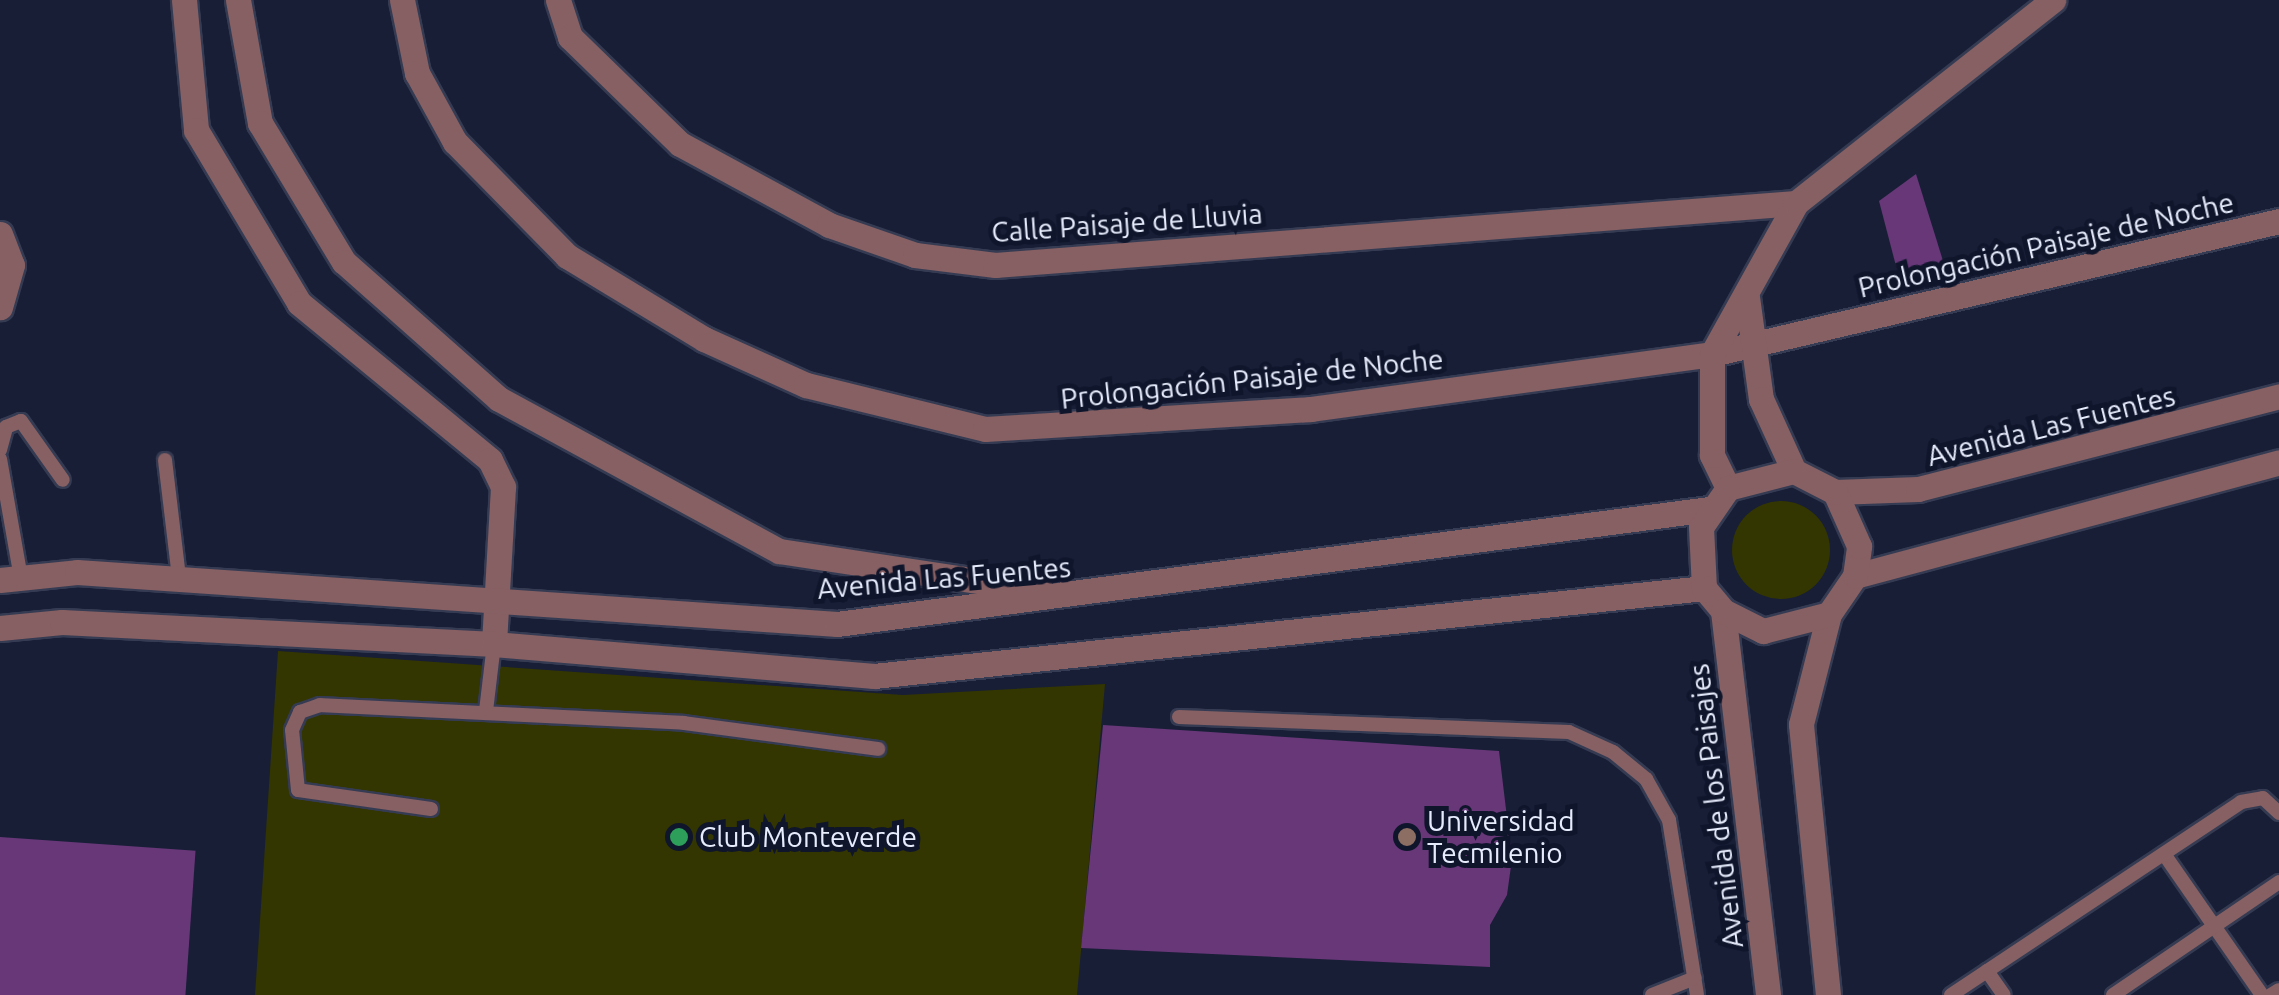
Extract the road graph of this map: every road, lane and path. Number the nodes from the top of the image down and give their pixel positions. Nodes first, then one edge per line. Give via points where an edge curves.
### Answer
1 (184, 0) edge
2 (238, 0) edge
3 (402, 0) edge
4 (558, 0) edge
5 (2053, 0) edge
6 (1796, 203) junction
7 (2279, 221) edge
8 (0, 234) edge
9 (1747, 297) junction
10 (0, 307) edge
11 (1753, 344) junction
12 (1712, 354) junction
13 (2279, 396) edge
14 (0, 450) edge
15 (0, 459) edge
16 (164, 460) dead end
17 (2279, 462) edge
18 (1794, 472) junction
19 (63, 480) dead end
20 (1728, 488) junction
21 (1835, 492) junction
22 (1709, 509) junction
23 (1856, 576) junction
24 (178, 578) junction
25 (10, 579) edge
26 (1704, 588) junction
27 (496, 595) junction
28 (1076, 596) junction
29 (1723, 610) junction
30 (1829, 614) junction
31 (0, 628) edge
32 (494, 644) junction
33 (486, 711) junction
34 (1179, 717) dead end
35 (878, 749) dead end
36 (431, 809) dead end
37 (2279, 813) edge
38 (2164, 854) junction
39 (2279, 882) edge
40 (2214, 926) junction
41 (1987, 971) junction
42 (1695, 978) junction
43 (2279, 990) edge
44 (1652, 995) edge
45 (1697, 995) edge
46 (1768, 995) edge
47 (1828, 995) edge
48 (1951, 995) edge
49 (2004, 995) edge
50 (2113, 995) edge
51 (2262, 995) edge
52 (2271, 995) edge

1 - 27 street via 196,130 299,303 490,460 503,487
2 - 28 street via 260,124 344,262 498,399 779,550
3 - 12 street, Prolongación Paisaje de Noche via 417,73 455,142 566,256 704,339 902,414 985,429 1067,428 1311,409
4 - 6 street, Calle Paisaje de Lluvia via 570,37 680,144 829,225 916,255 995,266
5 - 6 street
6 - 9 street
7 - 11 street, Prolongación Paisaje de Noche
8 - 10 street via 12,265
9 - 11 street
9 - 12 street
11 - 12 street, Prolongación Paisaje de Noche
11 - 18 street via 1761,398
12 - 20 street via 1712,455
13 - 21 street, Avenida Las Fuentes via 1918,489
14 - 19 lane via 6,426 21,421
15 - 25 lane
16 - 24 lane
17 - 23 street
18 - 20 street
18 - 21 street
20 - 22 street
21 - 23 street via 1860,546
22 - 26 street via 1697,546
22 - 28 street, Avenida Las Fuentes
23 - 30 street
24 - 25 street, Avenida Las Fuentes
24 - 27 street, Avenida Las Fuentes
26 - 29 street
26 - 32 street via 874,676
27 - 28 street, Avenida Las Fuentes via 837,624
27 - 32 street
29 - 30 street via 1763,631
29 - 46 street, Avenida de los Paisajes
30 - 47 street via 1801,724
31 - 32 street via 62,622
32 - 33 lane
33 - 35 lane via 684,723
33 - 36 lane via 300,712 292,730 298,790
34 - 42 lane via 1570,732 1613,752 1646,779 1669,820
37 - 38 lane via 2263,798 2241,802
38 - 40 lane
38 - 41 lane
39 - 40 lane
40 - 50 lane
40 - 51 lane
41 - 48 lane
41 - 49 lane
42 - 44 lane
42 - 45 lane
43 - 52 lane

